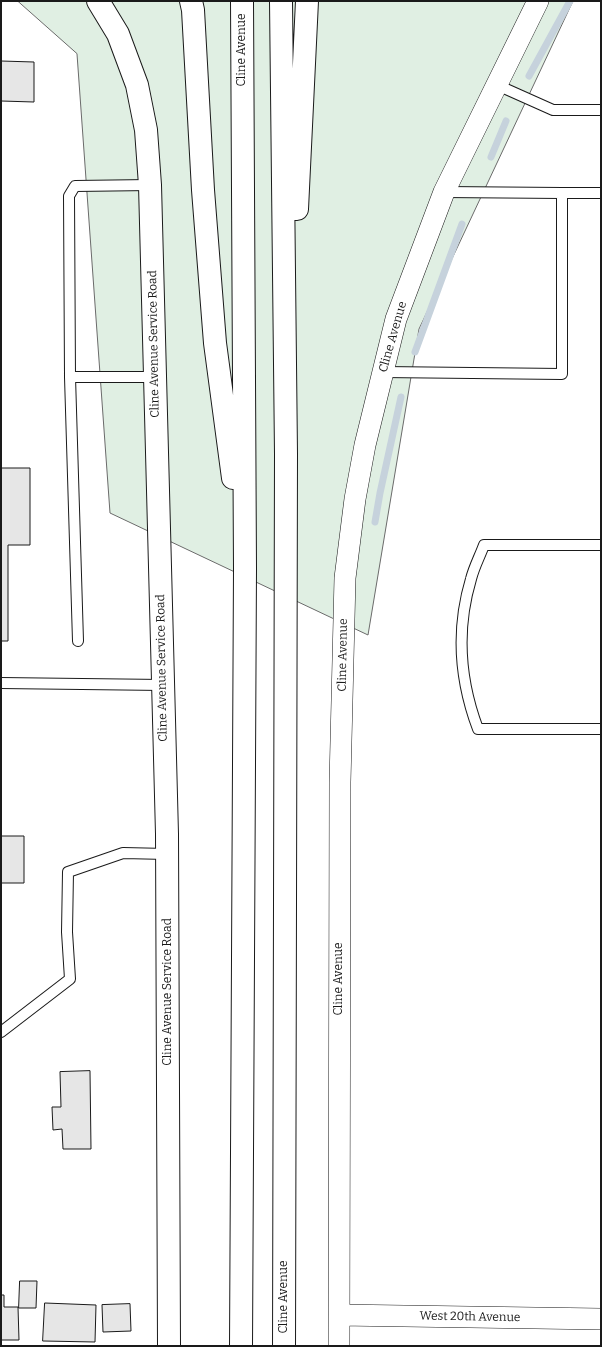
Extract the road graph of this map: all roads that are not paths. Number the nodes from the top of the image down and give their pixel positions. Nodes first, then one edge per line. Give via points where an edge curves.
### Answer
1 (98, 1) edge
2 (191, 1) edge
3 (242, 1) edge
4 (281, 1) edge
5 (307, 1) edge
6 (538, 1) edge
7 (497, 85) junction
8 (601, 110) edge
9 (150, 185) junction
10 (444, 192) junction
11 (562, 193) junction
12 (601, 193) edge
13 (383, 372) junction
14 (70, 377) junction
15 (155, 377) junction
16 (286, 454) junction
17 (601, 545) edge
18 (245, 569) junction
19 (78, 641) dead end
20 (1, 683) edge
21 (163, 685) junction
22 (601, 729) edge
23 (167, 854) junction
24 (1, 1032) edge
25 (339, 1315) junction
26 (601, 1319) edge
27 (169, 1346) edge
28 (241, 1346) edge
29 (284, 1346) edge
30 (339, 1346) edge

1 - 9 main road, Cline Avenue Service Road via 118,34 137,85 146,130
2 - 18 main road via 215,343
3 - 18 main road, Cline Avenue
4 - 16 main road, Cline Avenue
5 - 16 main road
6 - 7 street, Cline Avenue
7 - 8 lane via 553,110
7 - 10 street, Cline Avenue
9 - 14 lane via 74,186 69,196
9 - 15 main road, Cline Avenue Service Road
10 - 11 lane
10 - 13 street, Cline Avenue via 396,319
11 - 12 lane
11 - 13 lane via 562,374
13 - 25 street, Cline Avenue via 364,445 345,578 340,782
14 - 15 lane
14 - 19 lane
15 - 21 main road, Cline Avenue Service Road
16 - 29 main road, Cline Avenue
17 - 22 lane via 484,545 471,579 461,644 464,680 478,729
18 - 28 main road, Cline Avenue
20 - 21 lane
21 - 23 main road, Cline Avenue Service Road
23 - 24 lane via 123,853 68,872 67,932 70,979
23 - 27 main road, Cline Avenue Service Road
25 - 26 street, West 20th Avenue
25 - 30 street, Cline Avenue

